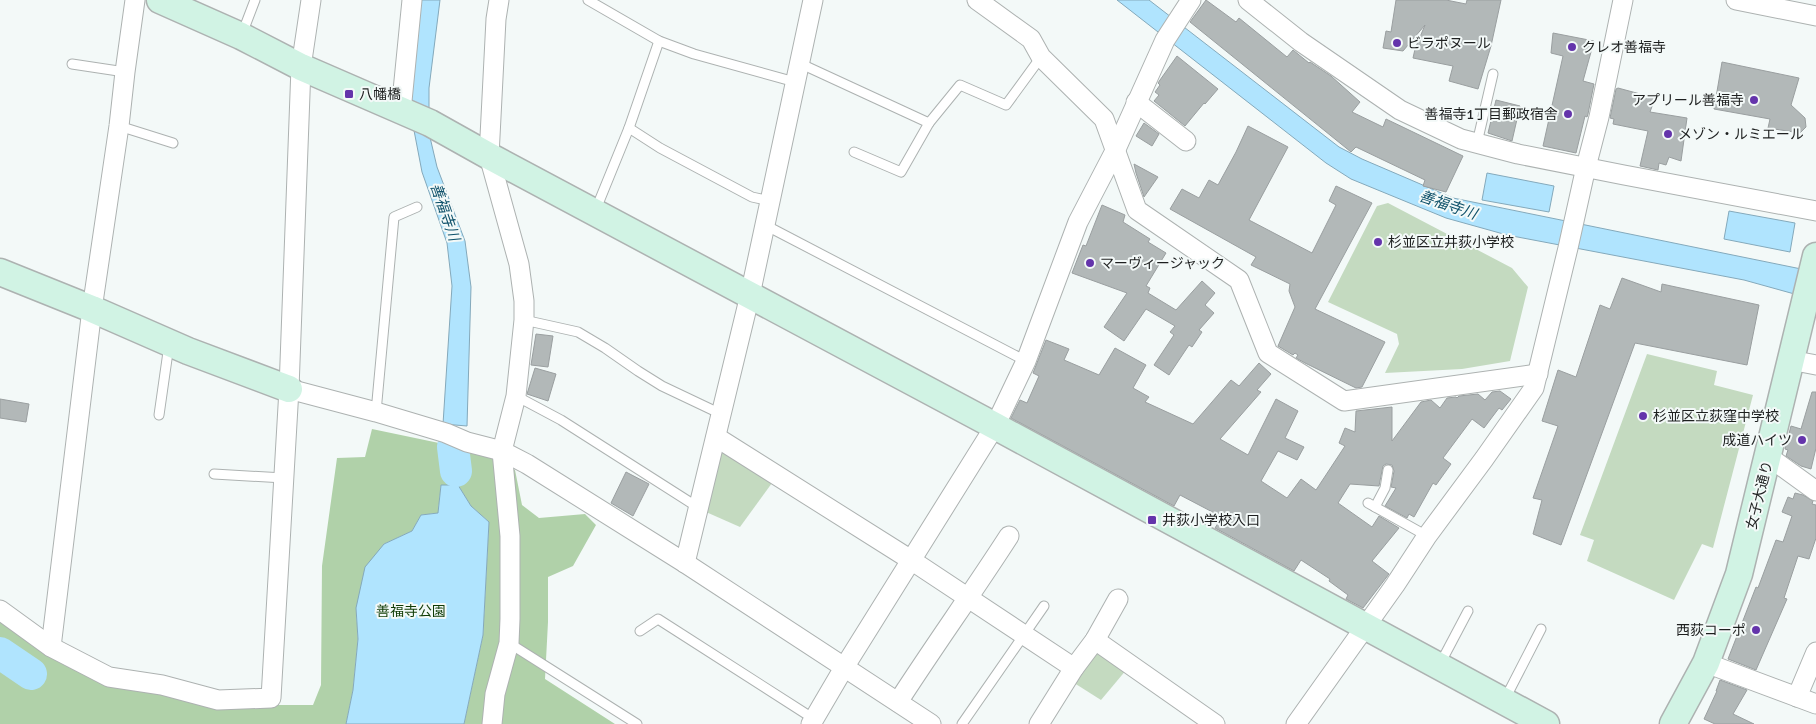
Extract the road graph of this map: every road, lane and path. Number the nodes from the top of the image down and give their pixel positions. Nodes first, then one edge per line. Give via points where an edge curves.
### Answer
1 (135, 0) edge
2 (160, 0) edge
3 (255, 0) edge
4 (311, 0) edge
5 (412, 0) edge
6 (499, 0) edge
7 (588, 0) edge
8 (813, 0) edge
9 (977, 0) edge
10 (1191, 0) edge
11 (1248, 0) edge
12 (1623, 0) edge
13 (1736, 0) edge
14 (1816, 16) edge
15 (241, 36) junction
16 (659, 41) junction
17 (1041, 57) junction
18 (799, 63) junction
19 (72, 64) dead end
20 (301, 67) junction
21 (125, 72) junction
22 (1493, 74) dead end
23 (795, 82) junction
24 (1136, 102) junction
25 (411, 115) junction
26 (930, 122) junction
27 (119, 126) junction
28 (629, 128) junction
29 (1186, 141) dead end
30 (173, 143) dead end
31 (1477, 144) junction
32 (1116, 149) junction
33 (854, 152) dead end
34 (489, 156) junction
35 (1586, 167) junction
36 (770, 201) junction
37 (417, 208) dead end
38 (1816, 211) edge
39 (595, 212) junction
40 (765, 224) junction
41 (1814, 263) edge
42 (0, 272) edge
43 (750, 295) junction
44 (92, 309) junction
45 (524, 320) junction
46 (169, 342) junction
47 (1790, 360) junction
48 (1026, 361) junction
49 (1816, 365) edge
50 (1538, 374) junction
51 (289, 389) junction
52 (516, 396) junction
53 (376, 412) junction
54 (721, 414) junction
55 (159, 415) dead end
56 (995, 426) junction
57 (716, 437) junction
58 (502, 451) junction
59 (1769, 457) junction
60 (1388, 470) dead end
61 (214, 474) dead end
62 (284, 478) junction
63 (1816, 492) edge
64 (700, 508) junction
65 (1009, 536) dead end
66 (1426, 536) junction
67 (911, 560) junction
68 (685, 563) junction
69 (969, 598) junction
70 (1118, 599) dead end
71 (1044, 606) dead end
72 (0, 610) edge
73 (1468, 610) dead end
74 (1365, 627) junction
75 (1541, 629) dead end
76 (640, 631) dead end
77 (1024, 635) junction
78 (1095, 640) junction
79 (509, 643) junction
80 (51, 647) junction
81 (1816, 652) edge
82 (1706, 663) junction
83 (845, 666) junction
84 (1439, 666) junction
85 (1074, 668) junction
86 (1797, 697) junction
87 (898, 702) junction
88 (1504, 702) junction
89 (1816, 704) edge
90 (812, 721) edge
91 (492, 724) edge
92 (637, 724) edge
93 (931, 724) edge
94 (962, 724) edge
95 (1039, 724) edge
96 (1215, 724) edge
97 (1296, 724) edge
98 (1546, 724) edge
99 (1673, 724) edge

1 - 21 street
2 - 15 street
3 - 15 lane
4 - 20 street
5 - 25 street
6 - 34 street
7 - 16 lane
8 - 18 street
9 - 17 street via 1031,39
10 - 24 street via 1165,40
11 - 31 street via 1301,42 1400,110
12 - 35 street
13 - 14 street
15 - 20 street
16 - 23 lane
16 - 28 lane
17 - 26 lane via 1006,105 960,85
17 - 32 street via 1104,119
18 - 23 street
18 - 26 lane
19 - 21 lane
20 - 25 street
20 - 51 street
21 - 27 street
22 - 31 lane
23 - 36 street
24 - 29 street
24 - 32 street
25 - 34 street
26 - 33 lane via 901,172
27 - 30 lane
27 - 44 street
28 - 36 lane via 752,197
28 - 39 lane
31 - 35 street
32 - 48 street via 1078,222
32 - 50 street via 1137,210 1239,280 1268,353 1344,401
34 - 39 street
34 - 45 street via 519,264
35 - 38 street
35 - 50 street
36 - 40 street
37 - 53 lane via 394,217
39 - 43 street
40 - 43 street
40 - 48 lane
41 - 47 street, 女子大通り
42 - 44 street
43 - 54 street
43 - 56 street
44 - 46 street
44 - 80 street
45 - 52 street
45 - 54 lane via 578,332 662,386
46 - 51 street
46 - 55 lane
47 - 49 street
47 - 59 street, 女子大通り
48 - 56 street
50 - 66 street via 1534,388
51 - 53 street
51 - 62 street
52 - 58 street
52 - 64 lane via 561,420
53 - 58 street
54 - 57 street
56 - 67 street
56 - 74 street
57 - 64 street
57 - 67 street
58 - 68 street
58 - 79 street via 510,536
59 - 63 street
59 - 82 street, 女子大通り via 1739,574
60 - 66 lane via 1385,488 1372,505
61 - 62 lane
62 - 80 street via 271,698 218,700 162,685 109,677
64 - 68 street
65 - 69 street
66 - 74 street
67 - 69 street
67 - 83 street
68 - 83 street
69 - 77 street
69 - 87 street
70 - 78 street
71 - 77 lane
72 - 80 street
73 - 84 lane
74 - 84 street
74 - 97 street
75 - 88 lane
76 - 90 lane via 658,618
77 - 85 street
77 - 94 lane
78 - 85 street
78 - 96 street
79 - 91 street via 495,694
79 - 92 lane
81 - 86 street
82 - 86 street
82 - 99 street, 女子大通り
83 - 87 street
83 - 90 street
84 - 88 street
85 - 95 street
86 - 89 street
87 - 93 street
88 - 98 street

